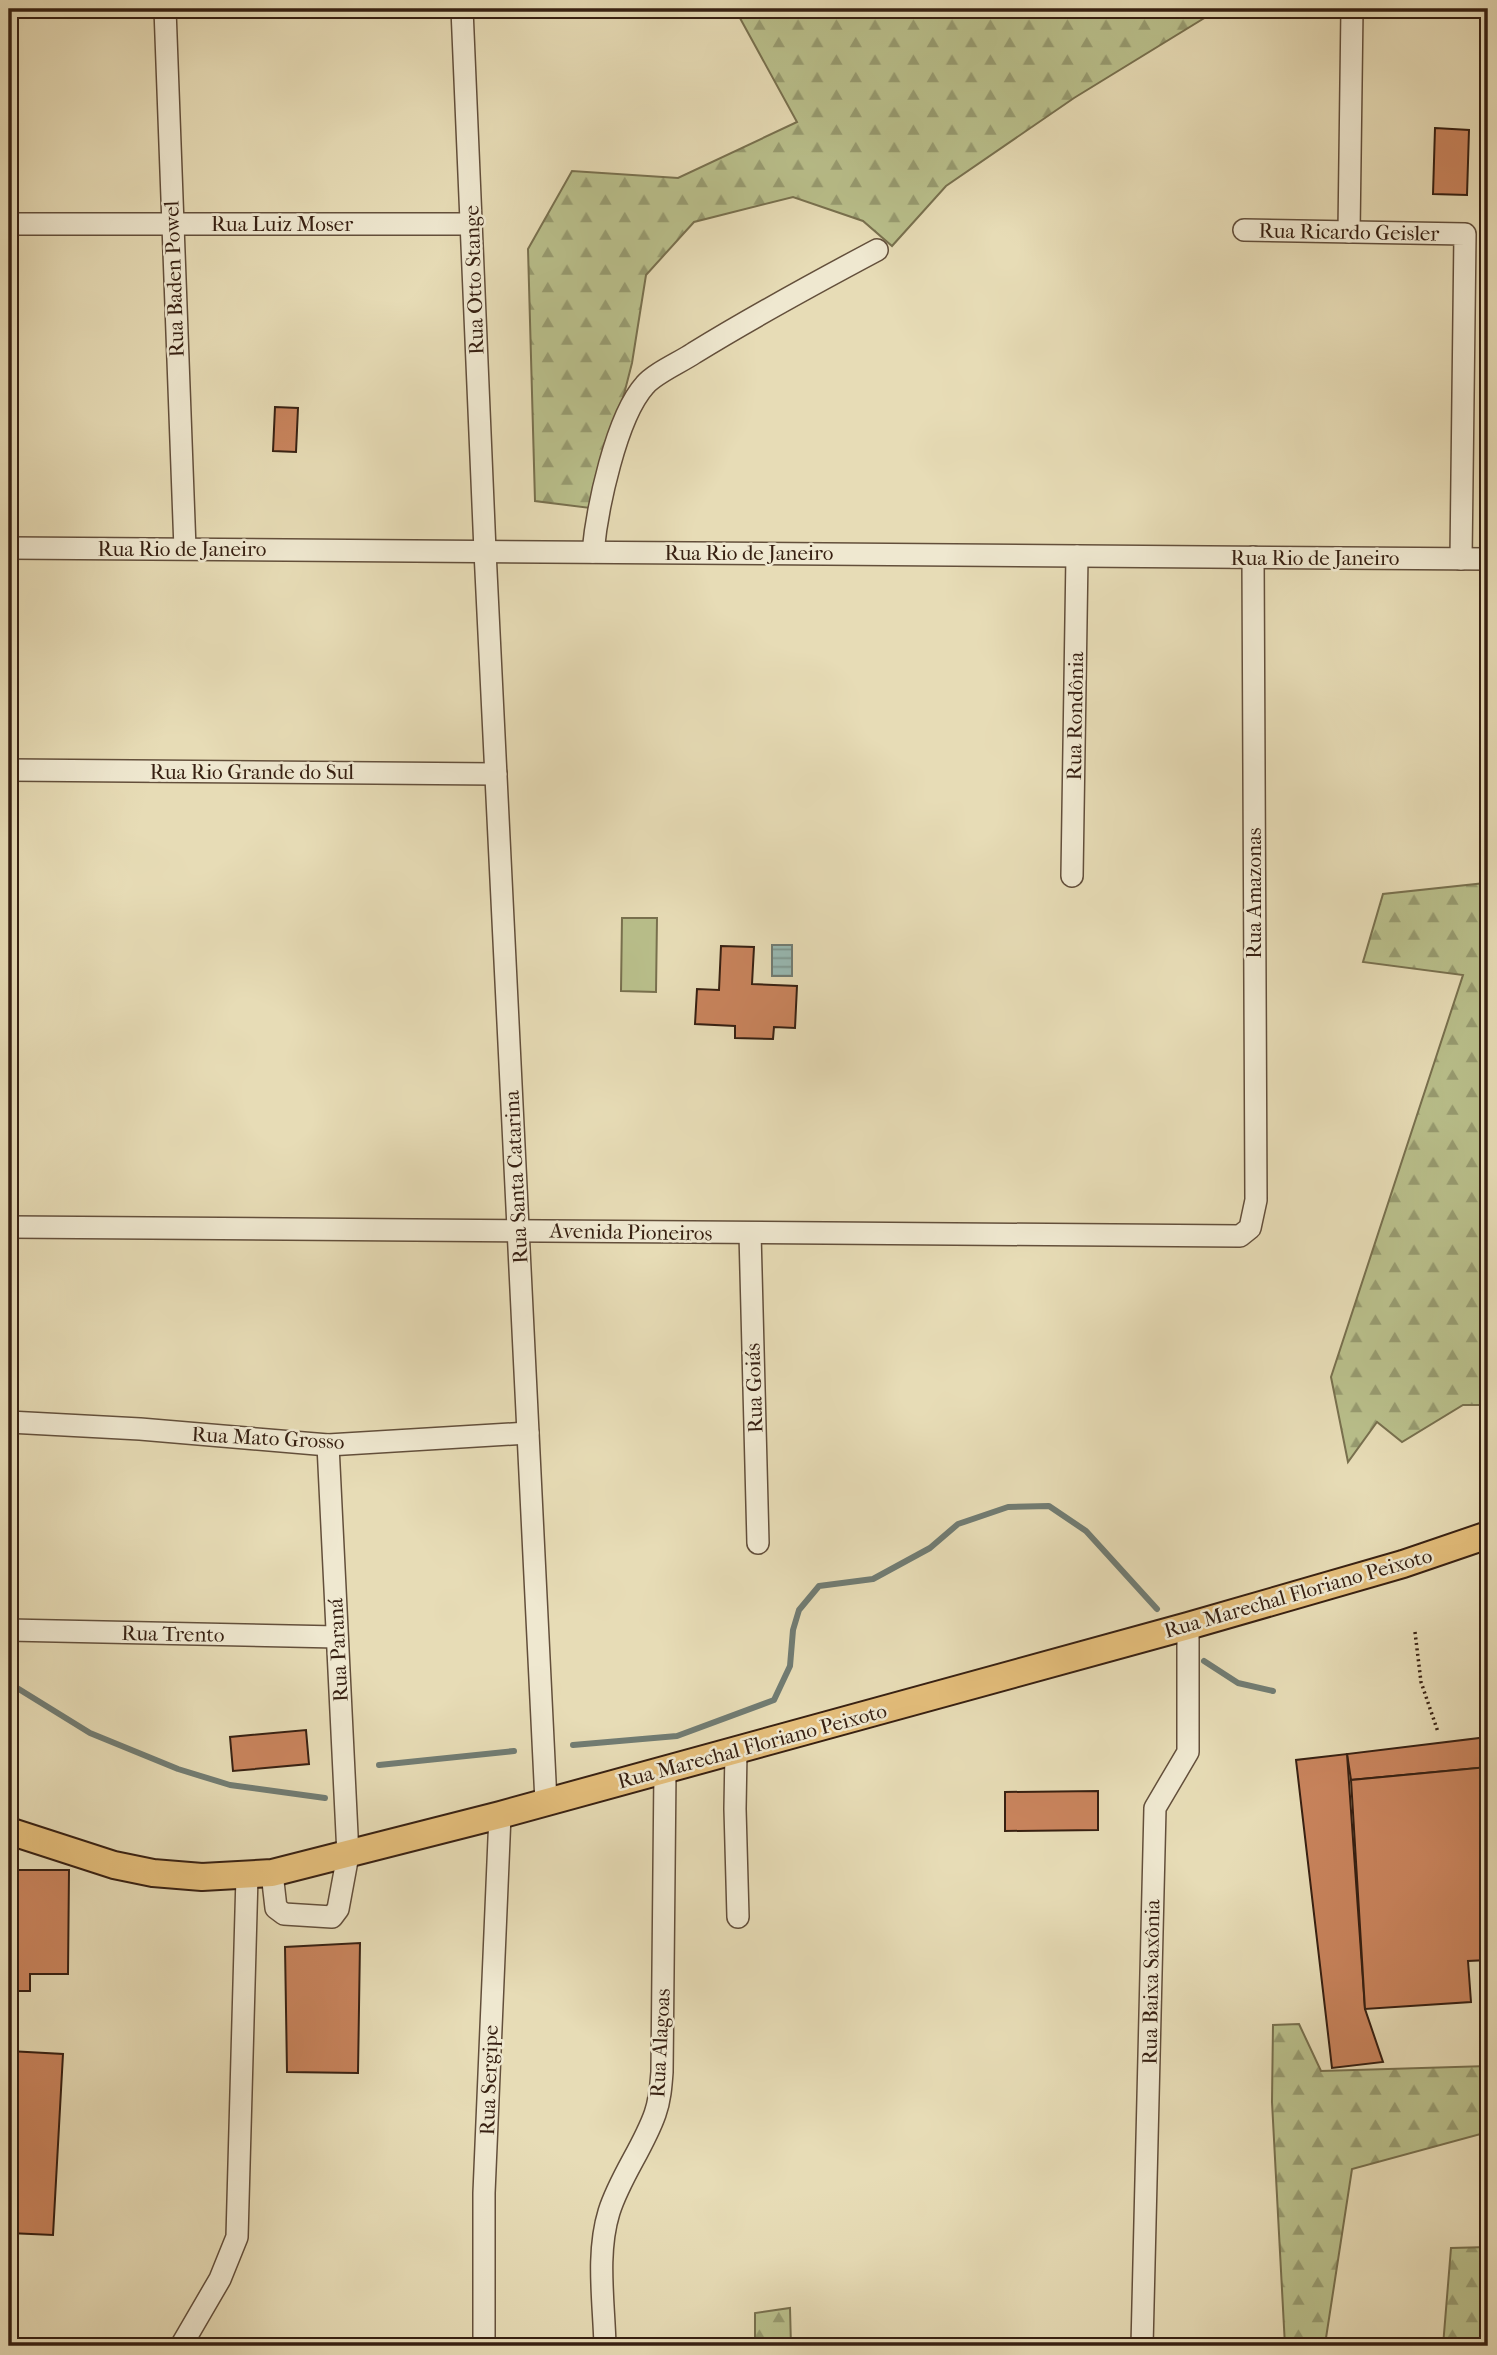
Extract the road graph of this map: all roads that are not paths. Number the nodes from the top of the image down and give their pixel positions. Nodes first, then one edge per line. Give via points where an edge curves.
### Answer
1 (165, 9) edge
2 (462, 9) edge
3 (1352, 9) edge
4 (9, 224) edge
5 (172, 224) junction
6 (471, 224) junction
7 (1244, 230) dead end
8 (1349, 232) junction
9 (877, 250) dead end
10 (9, 548) edge
11 (185, 549) junction
12 (485, 551) junction
13 (593, 552) junction
14 (1077, 556) junction
15 (1253, 557) junction
16 (1461, 559) junction
17 (1488, 559) edge
18 (9, 770) edge
19 (496, 774) junction
20 (1072, 876) dead end
21 (9, 1227) edge
22 (1250, 1228) joint
23 (518, 1231) junction
24 (750, 1233) junction
25 (9, 1422) edge
26 (528, 1433) junction
27 (328, 1445) junction
28 (1488, 1535) edge
29 (758, 1543) dead end
30 (1188, 1626) junction
31 (9, 1630) edge
32 (337, 1637) junction
33 (736, 1751) junction
34 (665, 1770) junction
35 (546, 1802) junction
36 (500, 1815) junction
37 (9, 1831) edge
38 (348, 1855) junction
39 (259, 1874) junction
40 (738, 1917) dead end
41 (181, 2346) edge
42 (484, 2346) edge
43 (605, 2346) edge
44 (1142, 2346) edge

1 - 5 street, Rua Baden Powel
2 - 6 street, Rua Otto Stange
3 - 8 street
4 - 5 street, Rua Luiz Moser
5 - 6 street, Rua Luiz Moser
5 - 11 street, Rua Baden Powel
6 - 12 street, Rua Otto Stange
7 - 8 street, Rua Ricardo Geisler
8 - 16 street, Rua Ricardo Geisler via 1465,234
9 - 13 street via 746,321 646,383 626,412 615,447
10 - 11 street, Rua Rio de Janeiro
11 - 12 street, Rua Rio de Janeiro
12 - 13 street, Rua Rio de Janeiro
12 - 19 street, Rua Santa Catarina
13 - 14 street, Rua Rio de Janeiro
14 - 15 street, Rua Rio de Janeiro
14 - 20 street, Rua Rondônia
15 - 16 street, Rua Rio de Janeiro
15 - 22 street, Rua Amazonas via 1256,1200
16 - 17 street, Rua Rio de Janeiro
18 - 19 street, Rua Rio Grande do Sul
19 - 23 street, Rua Santa Catarina
21 - 23 street, Avenida Pioneiros
22 - 24 street, Avenida Pioneiros via 1240,1236 1226,1237
23 - 24 street, Avenida Pioneiros
23 - 26 street, Rua Santa Catarina
24 - 29 street, Rua Goiás
25 - 27 street, Rua Mato Grosso
26 - 27 street, Rua Mato Grosso
26 - 35 street, Rua Santa Catarina
27 - 32 street, Rua Paraná
28 - 30 main road, Rua Marechal Floriano Peixoto
30 - 33 main road, Rua Marechal Floriano Peixoto
30 - 44 street, Rua Baixa Saxônia via 1188,1752 1155,1808
31 - 32 street, Rua Trento
32 - 38 street, Rua Paraná
33 - 34 main road, Rua Marechal Floriano Peixoto
33 - 40 street
34 - 35 main road, Rua Marechal Floriano Peixoto
34 - 43 street, Rua Alagoas via 661,2083 655,2115 608,2214 603,2242
35 - 36 main road, Rua Marechal Floriano Peixoto
36 - 38 main road, Rua Marechal Floriano Peixoto
36 - 42 street, Rua Sergipe via 484,2193
37 - 39 main road, Rua Marechal Floriano Peixoto via 114,1866 153,1873 202,1878
38 - 39 main road, Rua Marechal Floriano Peixoto
38 - 39 street, Rua Paraná via 338,1909 332,1917 284,1914 276,1908
39 - 41 street via 237,2237 220,2279

